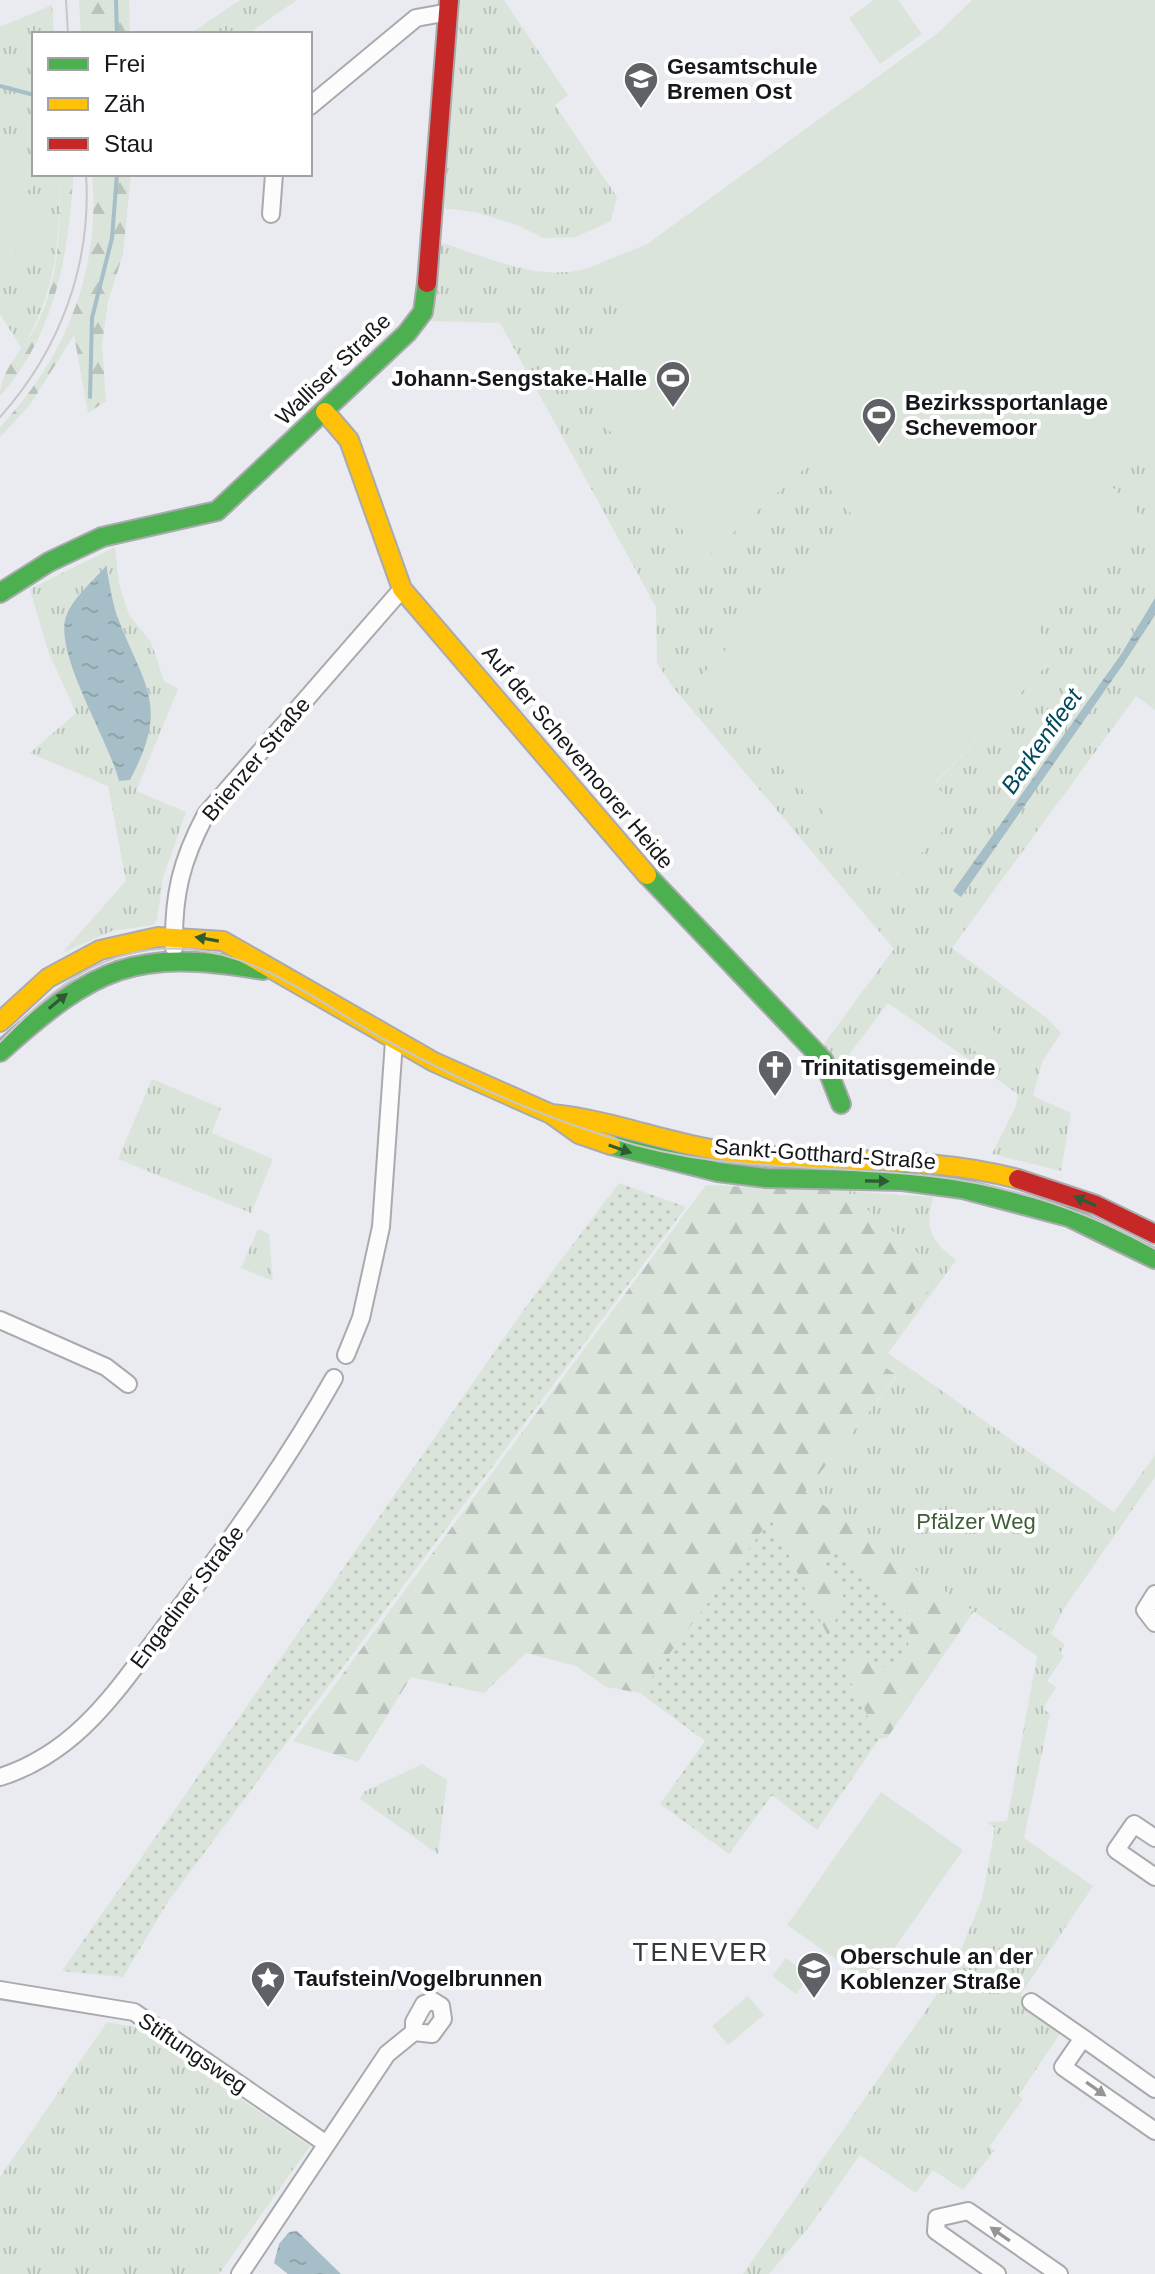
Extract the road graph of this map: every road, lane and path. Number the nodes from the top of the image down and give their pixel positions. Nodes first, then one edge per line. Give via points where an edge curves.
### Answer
1 (449, 6) edge
2 (312, 104) edge
3 (274, 176) edge
4 (271, 214) dead end
5 (325, 412) junction
6 (402, 589) junction
7 (0, 593) edge
8 (174, 935) junction
9 (174, 958) junction
10 (275, 973) junction
11 (0, 1022) edge
12 (394, 1041) junction
13 (0, 1052) edge
14 (841, 1104) dead end
15 (551, 1114) junction
16 (1155, 1234) edge
17 (1155, 1259) edge
18 (0, 1320) edge
19 (346, 1355) dead end
20 (334, 1378) dead end
21 (128, 1384) dead end
22 (1155, 1594) edge
23 (1155, 1623) edge
24 (0, 1777) edge
25 (1155, 1838) edge
26 (1155, 1877) edge
27 (0, 1990) edge
28 (1031, 2002) dead end
29 (414, 2032) dead end
30 (1083, 2038) junction
31 (1155, 2089) edge
32 (1155, 2131) edge
33 (325, 2143) junction
34 (242, 2273) edge
35 (997, 2274) edge
36 (1059, 2274) edge

1 - 2 street via 416,18
1 - 5 street, Walliser Straße via 423,312
3 - 4 street
5 - 6 street, Auf der Schevemoorer Heide via 349,440
5 - 7 street, Walliser Straße via 217,511 197,520 140,525 109,535
6 - 8 street, Brienzer Straße via 206,814 185,855
6 - 14 street, Auf der Schevemoorer Heide via 665,896 824,1061
8 - 9 street, Brienzer Straße
10 -> 8 street, Sankt-Gotthard-Straße via 223,941
8 - 11 street, Sankt-Gotthard-Straße via 143,936 104,947 65,966 27,993
9 - 10 street, Sankt-Gotthard-Straße
13 -> 9 street, Sankt-Gotthard-Straße via 67,992 93,977 145,960
10 - 12 street, Sankt-Gotthard-Straße
12 - 15 street, Sankt-Gotthard-Straße
12 - 19 street via 381,1227 361,1318
16 -> 15 street, Sankt-Gotthard-Straße via 1072,1196 999,1173 938,1163 715,1151 585,1116
15 -> 17 street, Sankt-Gotthard-Straße via 593,1139 718,1172 963,1189 1048,1210
18 - 21 street via 106,1367
20 - 24 street, Engadiner Straße via 283,1465 117,1690 55,1750
22 - 23 street via 1145,1610
25 - 26 street via 1134,1824 1116,1850
27 - 33 street, Stiftungsweg via 134,2012
28 - 30 street
29 - 33 street via 387,2054
30 - 31 street
30 -> 32 street via 1063,2067
33 - 34 street
36 -> 35 street via 968,2211 937,2218 936,2231

